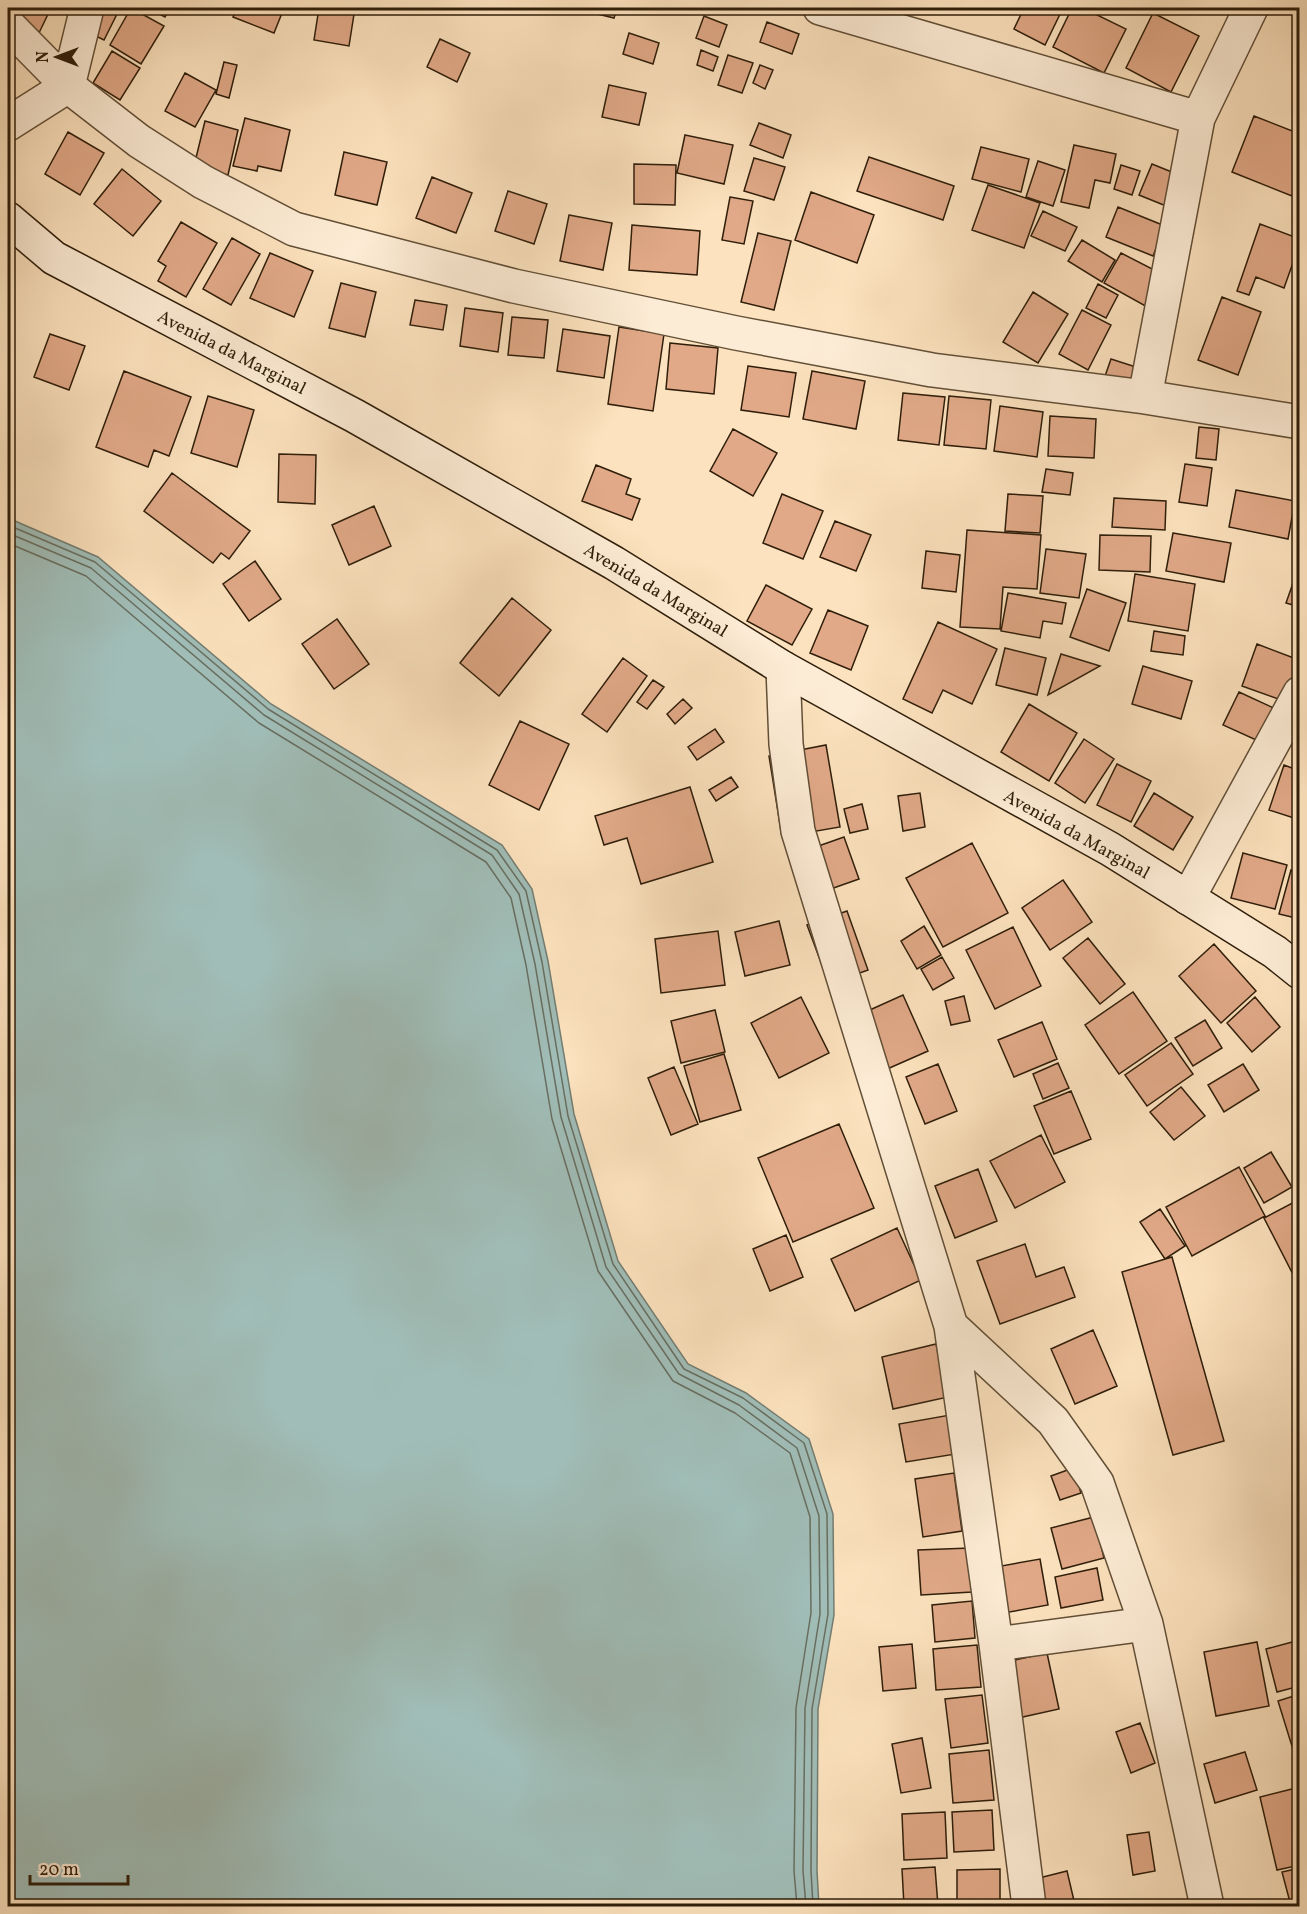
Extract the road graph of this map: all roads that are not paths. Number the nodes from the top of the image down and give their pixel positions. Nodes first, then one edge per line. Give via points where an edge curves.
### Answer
1 (87, 8) edge
2 (820, 8) edge
3 (1251, 8) edge
4 (8, 25) edge
5 (68, 86) junction
6 (1198, 118) junction
7 (8, 124) edge
8 (8, 219) edge
9 (1144, 397) junction
10 (1299, 422) edge
11 (783, 668) junction
12 (1299, 693) edge
13 (1188, 898) junction
14 (1299, 972) edge
15 (951, 1326) junction
16 (1146, 1624) junction
17 (996, 1644) junction
18 (1029, 1906) edge
19 (1207, 1906) edge

1 - 5 street
2 - 6 street
3 - 6 street
4 - 5 street
5 - 7 street
5 - 9 street via 139,141 203,183 294,229 514,286 736,333 932,370
6 - 9 street
8 - 11 street, Avenida da Marginal via 54,258 365,422 614,563
9 - 10 street
11 - 13 street, Avenida da Marginal via 1110,849
11 - 15 street via 786,744 798,831
12 - 13 street
13 - 14 street, Avenida da Marginal via 1275,952
15 - 16 street via 1053,1421 1097,1483
15 - 17 street
16 - 17 street
16 - 19 street
17 - 18 street

